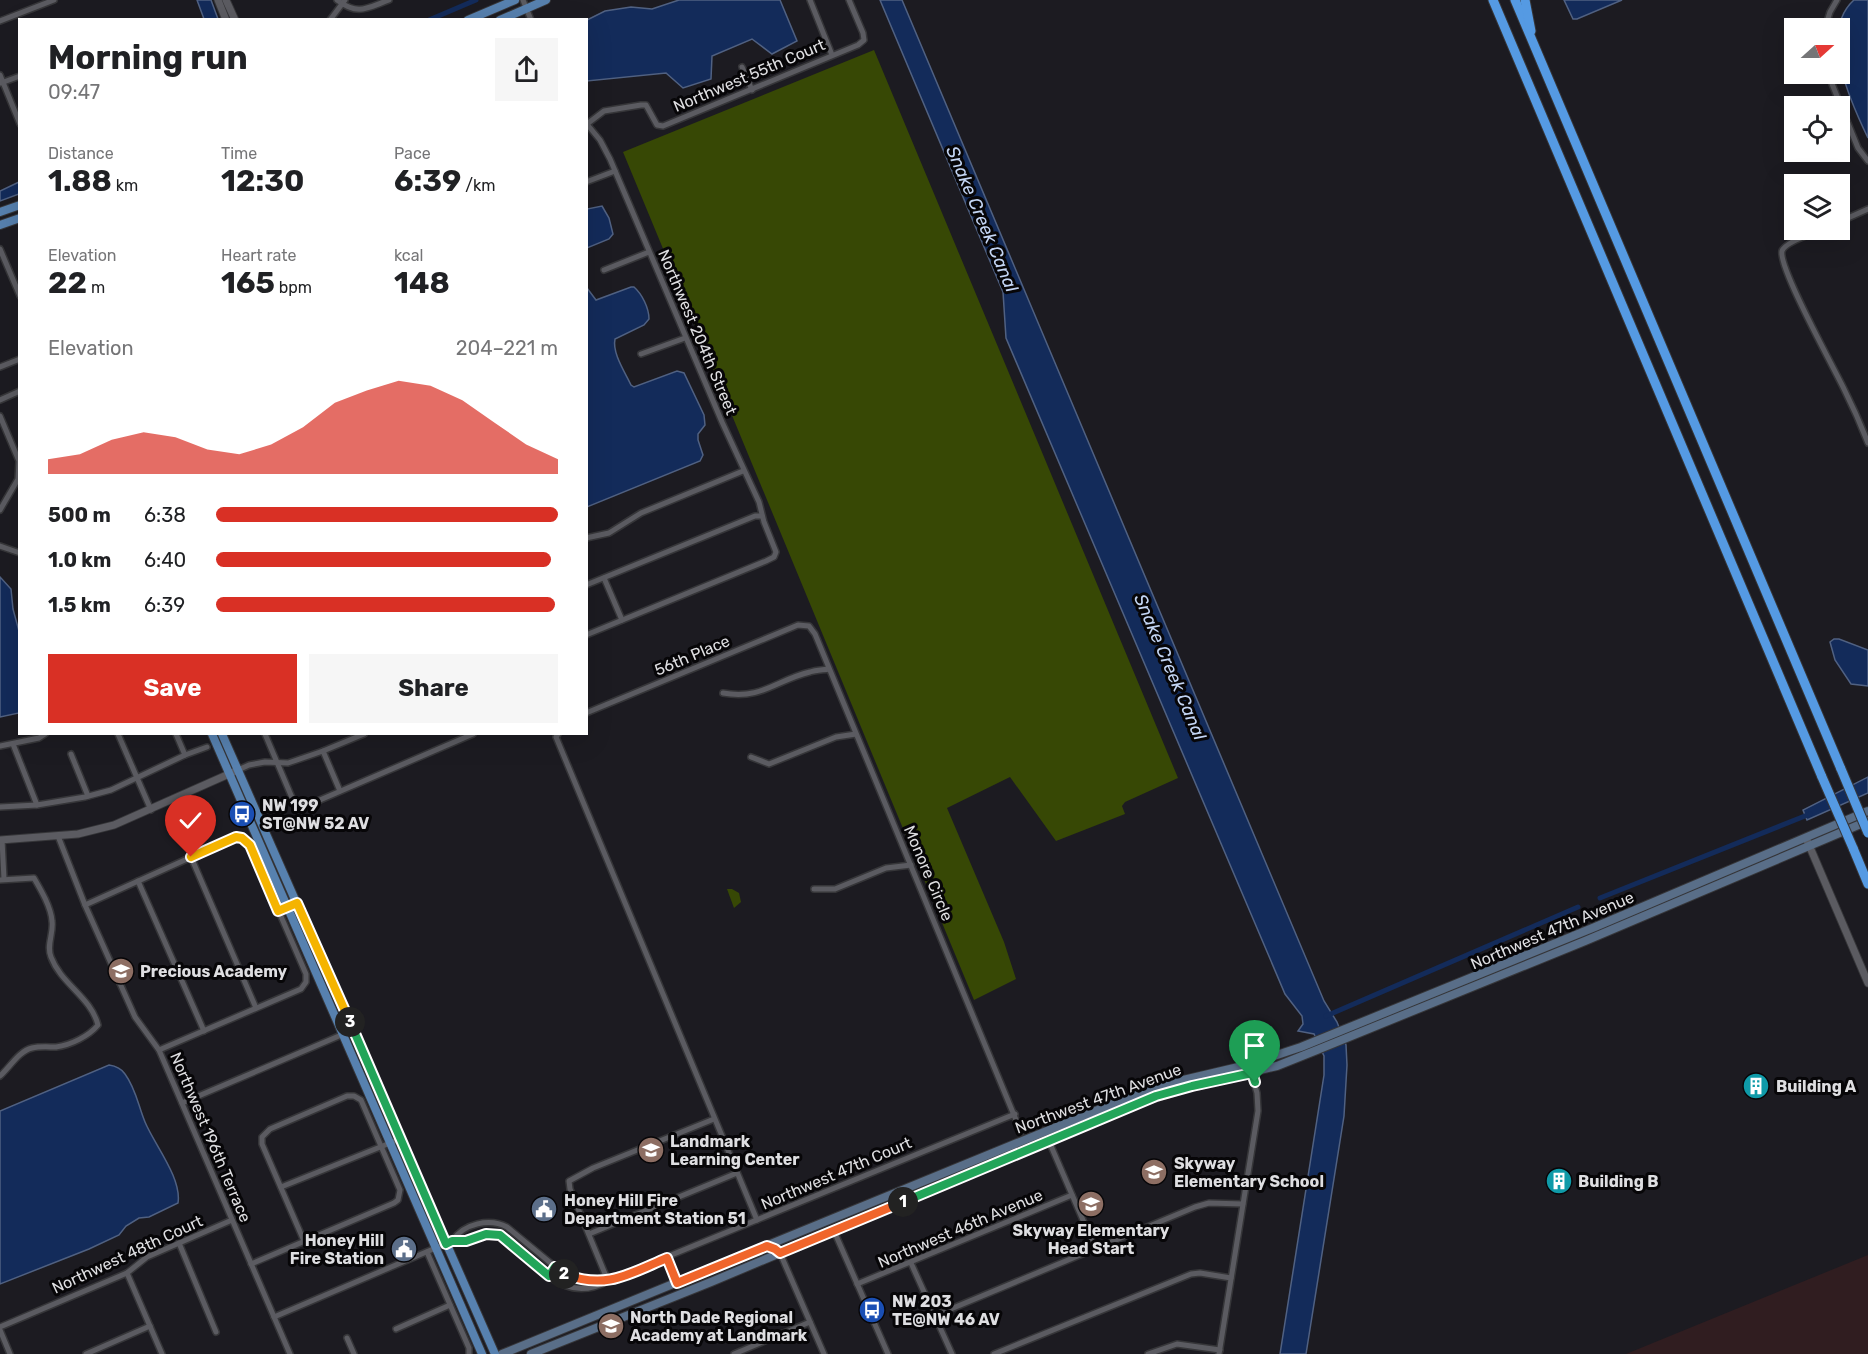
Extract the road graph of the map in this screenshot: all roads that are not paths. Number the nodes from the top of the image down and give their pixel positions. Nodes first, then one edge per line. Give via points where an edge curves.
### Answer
1 (54, 0) edge
2 (218, 0) edge
3 (226, 0) edge
4 (389, 0) edge
5 (515, 0) edge
6 (546, 0) edge
7 (810, 0) edge
8 (849, 0) edge
9 (1493, 0) edge
10 (1515, 0) edge
11 (1525, 0) edge
12 (1837, 0) edge
13 (341, 1) edge
14 (525, 4) edge
15 (225, 18) edge
16 (234, 18) edge
17 (331, 18) edge
18 (473, 18) edge
19 (503, 18) edge
20 (1828, 18) edge
21 (0, 21) edge
22 (1532, 42) junction
23 (832, 55) junction
24 (742, 67) dead end
25 (0, 75) edge
26 (18, 77) edge
27 (1, 83) edge
28 (1832, 84) edge
29 (752, 90) junction
30 (18, 120) edge
31 (588, 122) edge
32 (588, 124) edge
33 (1868, 161) edge
34 (615, 171) junction
35 (588, 181) edge
36 (18, 206) edge
37 (1868, 208) edge
38 (0, 212) edge
39 (1850, 217) edge
40 (18, 219) edge
41 (0, 225) edge
42 (1798, 240) edge
43 (0, 249) edge
44 (649, 252) junction
45 (604, 270) dead end
46 (18, 291) edge
47 (685, 338) junction
48 (641, 354) dead end
49 (18, 359) edge
50 (0, 367) edge
51 (18, 392) edge
52 (0, 400) edge
53 (0, 416) edge
54 (1868, 443) edge
55 (18, 458) edge
56 (743, 471) junction
57 (18, 478) edge
58 (0, 510) edge
59 (762, 516) junction
60 (588, 538) edge
61 (0, 546) edge
62 (18, 552) edge
63 (604, 578) junction
64 (588, 584) edge
65 (622, 620) junction
66 (809, 626) joint
67 (588, 635) edge
68 (829, 669) junction
69 (723, 693) dead end
70 (588, 712) edge
71 (856, 734) junction
72 (44, 735) edge
73 (118, 735) edge
74 (176, 735) edge
75 (212, 735) edge
76 (222, 735) edge
77 (265, 735) edge
78 (362, 735) edge
79 (459, 735) edge
80 (471, 735) edge
81 (557, 735) edge
82 (461, 740) junction
83 (13, 744) junction
84 (0, 746) edge
85 (207, 747) dead end
86 (323, 752) junction
87 (71, 754) dead end
88 (185, 755) junction
89 (751, 757) dead end
90 (278, 763) junction
91 (238, 770) junction
92 (229, 774) junction
93 (137, 777) junction
94 (340, 791) junction
95 (88, 796) junction
96 (37, 805) junction
97 (0, 807) edge
98 (151, 810) junction
99 (1868, 812) edge
100 (1868, 821) edge
101 (1868, 832) edge
102 (58, 836) junction
103 (1, 840) edge
104 (1808, 842) junction
105 (191, 857) junction
106 (911, 865) junction
107 (2, 880) edge
108 (138, 881) junction
109 (1868, 884) edge
110 (813, 890) dead end
111 (297, 903) junction
112 (85, 906) junction
113 (287, 907) junction
114 (278, 911) junction
115 (1868, 983) edge
116 (256, 1008) junction
117 (353, 1030) junction
118 (204, 1031) junction
119 (1346, 1034) junction
120 (343, 1035) junction
121 (159, 1050) junction
122 (1247, 1065) junction
123 (1252, 1073) junction
124 (0, 1076) edge
125 (182, 1103) junction
126 (1015, 1114) junction
127 (714, 1119) junction
128 (1044, 1131) junction
129 (1021, 1132) dead end
130 (400, 1139) junction
131 (1049, 1142) junction
132 (390, 1143) junction
133 (380, 1146) junction
134 (737, 1173) junction
135 (281, 1187) junction
136 (1072, 1195) junction
137 (1243, 1204) junction
138 (845, 1214) junction
139 (232, 1220) junction
140 (757, 1220) junction
141 (484, 1223) junction
142 (834, 1231) junction
143 (486, 1234) junction
144 (589, 1234) junction
145 (304, 1241) junction
146 (449, 1242) junction
147 (178, 1244) junction
148 (767, 1246) junction
149 (436, 1248) junction
150 (1095, 1248) junction
151 (427, 1252) junction
152 (780, 1253) junction
153 (667, 1258) junction
154 (911, 1263) junction
155 (251, 1264) junction
156 (555, 1267) junction
157 (127, 1273) junction
158 (549, 1276) junction
159 (1231, 1278) junction
160 (608, 1281) junction
161 (677, 1283) junction
162 (857, 1284) junction
163 (648, 1294) junction
164 (450, 1305) junction
165 (638, 1310) junction
166 (934, 1316) junction
167 (274, 1317) junction
168 (810, 1322) junction
169 (150, 1326) junction
170 (0, 1329) edge
171 (396, 1329) dead end
172 (216, 1332) dead end
173 (347, 1338) dead end
174 (756, 1345) junction
175 (1219, 1352) edge
176 (10, 1354) edge
177 (86, 1354) edge
178 (162, 1354) edge
179 (290, 1354) edge
180 (354, 1354) edge
181 (469, 1354) edge
182 (482, 1354) edge
183 (495, 1354) edge
184 (502, 1354) edge
185 (531, 1354) edge
186 (734, 1354) edge
187 (759, 1354) edge
188 (824, 1354) edge
189 (888, 1354) edge
190 (952, 1354) edge
191 (994, 1354) edge
192 (1148, 1354) edge

1 - 21 street
2 - 15 street
3 - 16 street
4 - 13 street via 360,11
5 - 18 main road
6 - 14 main road
7 - 23 street
8 - 23 street, Northwest 55th Court via 864,40
9 - 109 highway, bridge
10 - 22 highway
11 - 22 highway
12 - 20 street
13 - 17 street
14 - 19 main road
22 - 101 highway, bridge
23 - 29 street, Northwest 55th Court
24 - 29 street
25 - 27 street
26 - 27 street
27 - 30 street
28 - 33 street via 1858,148
29 - 31 street, Northwest 55th Court via 663,126 657,125 646,105 604,111
32 - 34 street, Northwest 204th Street
34 - 35 street
34 - 44 street, Northwest 204th Street
36 - 38 main road
37 - 39 street
40 - 41 main road
42 - 54 street via 1782,251 1784,262
43 - 46 street
44 - 45 street
44 - 47 street, Northwest 204th Street
47 - 48 street
47 - 56 street, Northwest 204th Street
49 - 50 street
51 - 52 street
53 - 55 street
56 - 59 street, Northwest 204th Street
56 - 60 street via 640,513 609,533
57 - 58 street
59 - 63 street
59 - 65 street, Northwest 204th Street via 775,555
61 - 62 street
63 - 64 street
63 - 65 street
65 - 67 street
66 - 68 street, Monore Circle
66 - 70 street, 56th Place via 798,625
68 - 69 street via 809,672 755,694
68 - 71 street, Monore Circle
71 - 89 street via 836,737 769,764
71 - 106 street, Monore Circle
72 - 83 street
73 - 93 street
74 - 88 street
75 - 92 main road
76 - 91 main road
77 - 90 street
78 - 86 street
79 - 82 street
80 - 82 street
81 - 127 street
82 - 94 street
83 - 84 street
83 - 96 street
85 - 88 street
86 - 90 street
86 - 94 street
87 - 95 street
88 - 93 street
90 - 91 street via 265,762
90 - 94 street via 297,805 306,806
91 - 92 street
91 - 111 main road
92 - 98 street
92 - 113 main road
93 - 95 street
93 - 98 street
95 - 96 street
96 - 97 street
98 - 102 street via 114,825
99 - 104 main road
100 - 104 main road
102 - 103 street
102 - 112 street, Northwest 196th Terrace
103 - 107 street
104 - 115 street
104 - 119 main road, Northwest 47th Avenue via 1585,931
105 - 108 street
105 - 114 street via 236,837 242,838 250,845
105 - 116 street
106 - 110 street via 886,868 835,889
106 - 126 street, Monore Circle
107 - 124 street via 34,878 52,919 51,957 95,1012 98,1025 59,1047 33,1047 23,1052
108 - 112 street
108 - 118 street
111 - 113 street
111 - 117 main road
112 - 121 street, Northwest 196th Terrace via 135,1017
113 - 114 street
113 - 120 main road
114 - 116 street via 306,982 301,989
116 - 118 street
117 - 120 street
117 - 130 main road
118 - 121 street
119 - 122 main road, Northwest 47th Avenue
119 - 123 main road, Northwest 47th Avenue via 1317,1050
120 - 125 street
120 - 132 main road
121 - 125 street, Northwest 196th Terrace
122 - 123 street
122 - 128 main road, Northwest 47th Avenue via 1157,1087
123 - 131 main road, Northwest 47th Avenue via 1156,1096
123 - 137 street via 1258,1111
125 - 139 street, Northwest 196th Terrace
126 - 129 street, Monore Circle
126 - 140 street, Northwest 47th Court
127 - 134 street
127 - 144 street via 569,1181
128 - 131 street
128 - 138 main road, Northwest 47th Avenue
130 - 132 street
130 - 146 main road
131 - 136 street
131 - 142 main road, Northwest 47th Avenue
132 - 133 street
132 - 149 main road
133 - 135 street
133 - 135 street via 361,1100 347,1096 270,1129 262,1137
133 - 145 street via 400,1190 398,1200
134 - 140 street
134 - 144 street
135 - 145 street
136 - 150 street
136 - 154 street, Northwest 46th Avenue
137 - 150 street via 1209,1203
137 - 159 street
138 - 142 main road
138 - 148 main road, Northwest 47th Avenue
139 - 147 street, Northwest 48th Court
139 - 155 street, Northwest 196th Terrace
140 - 153 street, Northwest 47th Court
141 - 143 street
141 - 146 street via 462,1231
141 - 156 street via 497,1222 507,1227
142 - 152 main road, Northwest 47th Avenue
142 - 162 street
143 - 146 street
143 - 158 street, Northwest 47th Court via 500,1235
144 - 160 street
145 - 155 street
146 - 149 street
146 - 183 main road
147 - 157 street, Northwest 48th Court via 147,1257
147 - 172 street
148 - 152 main road
148 - 161 main road, Northwest 47th Avenue
149 - 151 street
149 - 182 main road
150 - 166 street
151 - 164 street
151 - 167 street
152 - 165 main road, Northwest 47th Avenue
152 - 168 street
153 - 160 street, Northwest 47th Court
153 - 161 street
154 - 162 street, Northwest 46th Avenue
154 - 166 street
155 - 167 street, Northwest 196th Terrace
156 - 158 street
156 - 160 street via 576,1278
157 - 169 street
157 - 170 street, Northwest 48th Court
158 - 160 street, Northwest 47th Court via 578,1289 594,1288
159 - 175 street
159 - 191 street via 1200,1274 1174,1280
161 - 163 main road, Northwest 47th Avenue
162 - 189 street
163 - 165 main road
163 - 184 main road, Northwest 47th Avenue
164 - 171 street
164 - 181 street
165 - 185 main road, Northwest 47th Avenue
166 - 190 street
167 - 179 street, Northwest 196th Terrace
168 - 174 street
168 - 188 street
169 - 177 street
169 - 178 street
170 - 176 street
173 - 180 street
174 - 186 street
174 - 187 street
175 - 192 street via 1177,1344

